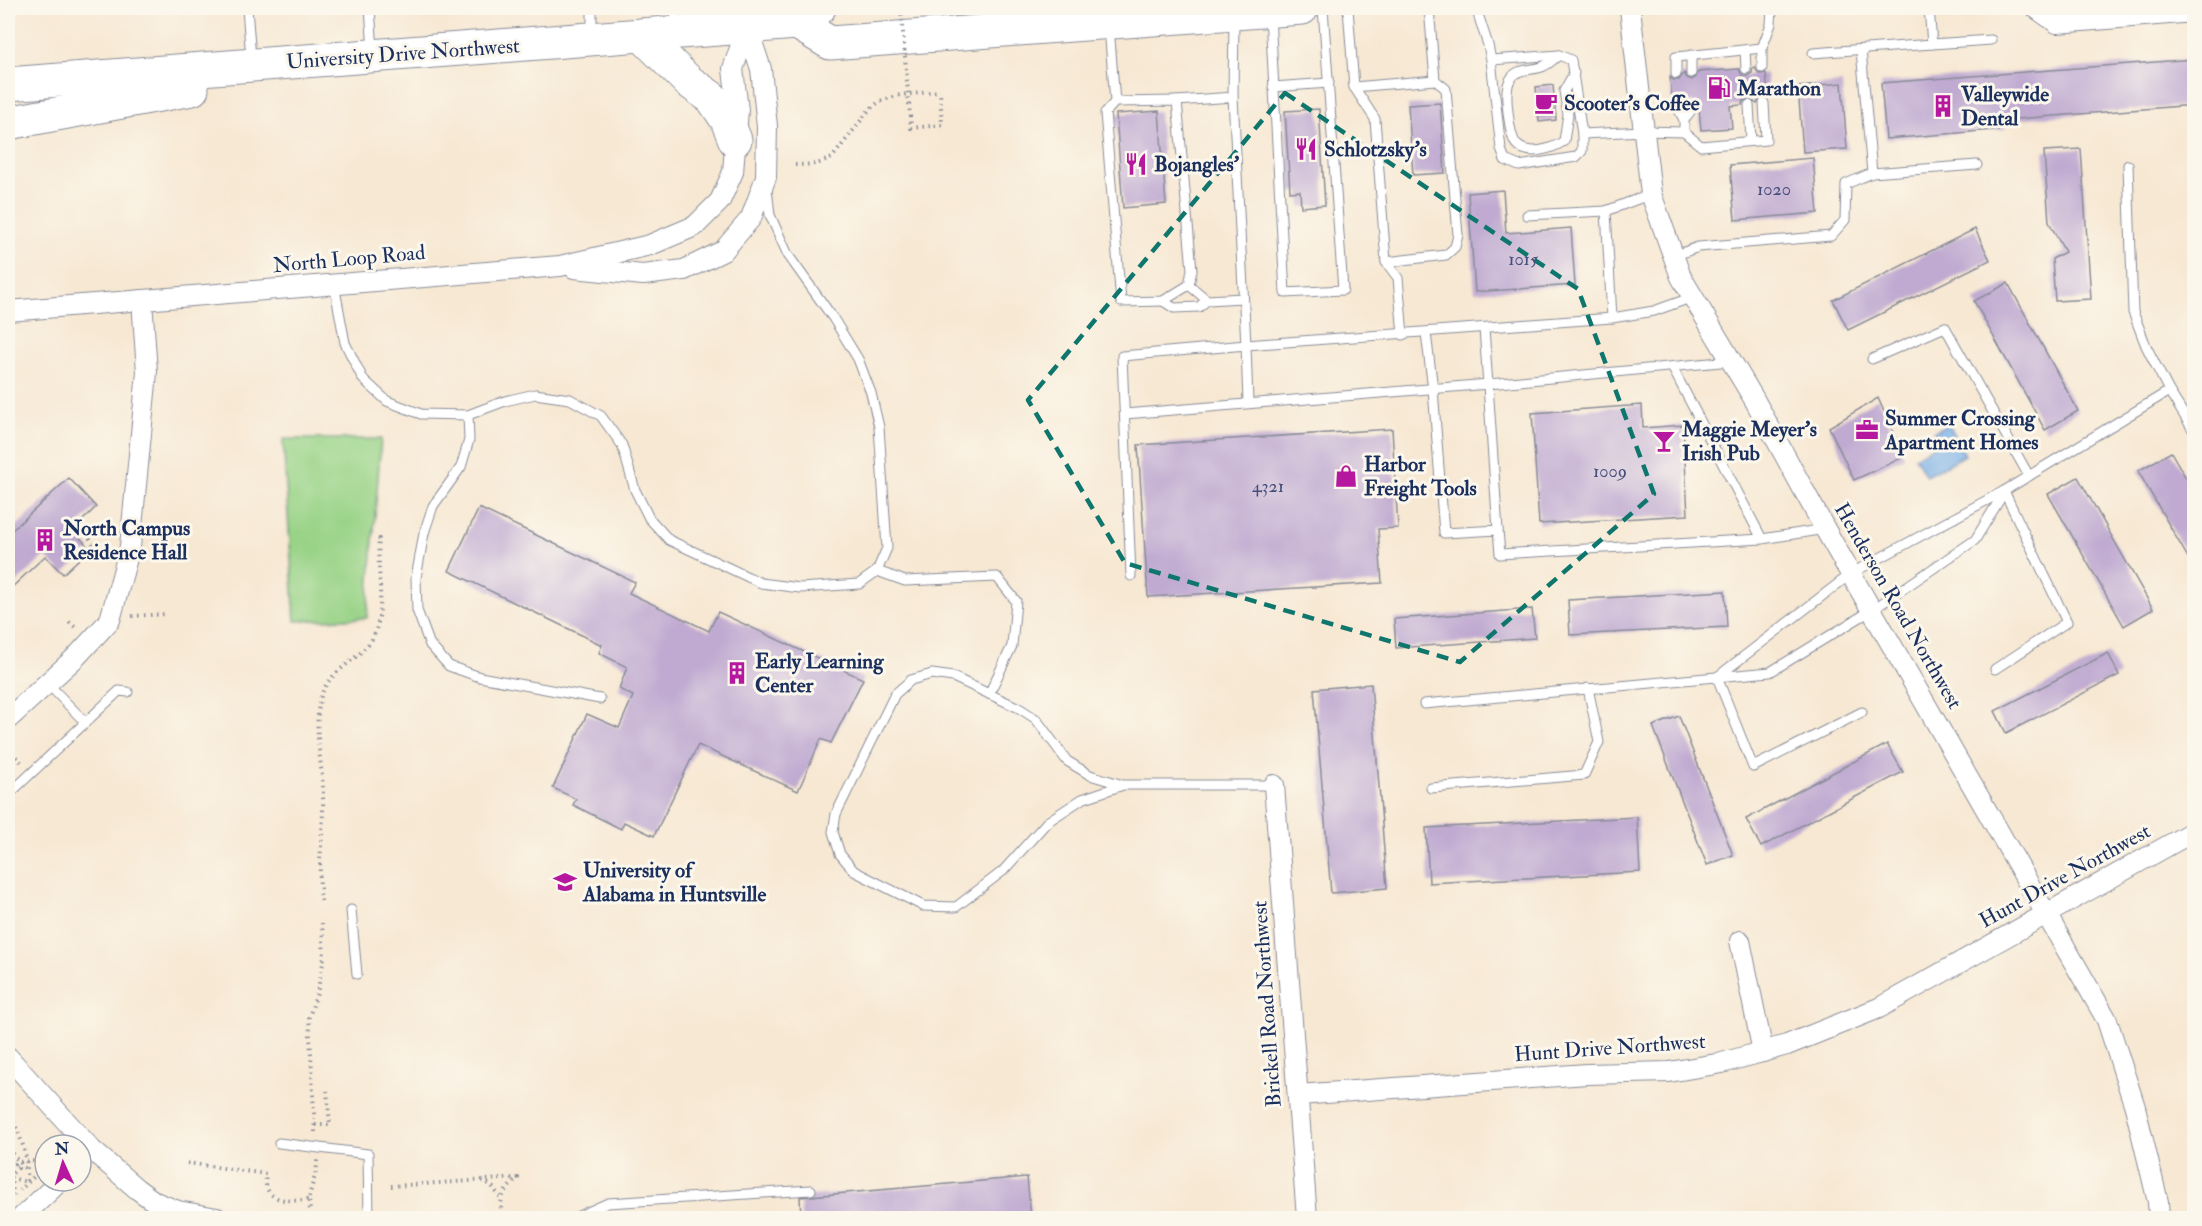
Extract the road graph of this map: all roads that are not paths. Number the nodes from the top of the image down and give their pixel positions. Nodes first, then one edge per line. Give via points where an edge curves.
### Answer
1 (247, 8) edge
2 (370, 8) edge
3 (1302, 8) edge
4 (1323, 8) edge
5 (1348, 8) edge
6 (1430, 8) edge
7 (1476, 8) edge
8 (1629, 8) edge
9 (1772, 8) edge
10 (1929, 8) edge
11 (2036, 8) edge
12 (1234, 9) edge
13 (1269, 10) junction
14 (1161, 12) edge
15 (2194, 12) edge
16 (808, 15) edge
17 (747, 17) edge
18 (676, 20) edge
19 (1109, 22) junction
20 (592, 23) edge
21 (642, 35) junction
22 (1991, 40) dead end
23 (1932, 45) junction
24 (1762, 48) junction
25 (1744, 50) junction
26 (1861, 50) junction
27 (1813, 54) dead end
28 (387, 55) junction
29 (1559, 55) junction
30 (1691, 55) junction
31 (1491, 60) junction
32 (251, 66) junction
33 (1762, 68) dead end
34 (1746, 69) dead end
35 (1574, 73) junction
36 (1691, 73) dead end
37 (1676, 74) dead end
38 (1435, 80) junction
39 (1329, 83) junction
40 (8, 84) edge
41 (1274, 87) junction
42 (1354, 87) junction
43 (1233, 97) junction
44 (1177, 101) junction
45 (1115, 102) junction
46 (1764, 104) dead end
47 (1749, 105) dead end
48 (1692, 109) dead end
49 (1679, 110) dead end
50 (1684, 120) junction
51 (8, 123) edge
52 (1644, 130) junction
53 (1684, 132) junction
54 (1582, 134) junction
55 (735, 140) junction
56 (1751, 141) junction
57 (1977, 165) dead end
58 (2128, 165) dead end
59 (1872, 173) junction
60 (766, 177) junction
61 (1651, 194) junction
62 (1606, 211) junction
63 (1527, 216) dead end
64 (1674, 256) junction
65 (1386, 262) junction
66 (560, 266) junction
67 (334, 284) junction
68 (1189, 285) junction
69 (1693, 297) junction
70 (1243, 298) junction
71 (142, 300) junction
72 (1207, 300) junction
73 (1163, 301) junction
74 (8, 311) edge
75 (1612, 318) junction
76 (1484, 328) junction
77 (1426, 333) junction
78 (1403, 335) junction
79 (1246, 345) junction
80 (1872, 359) dead end
81 (1731, 361) junction
82 (1672, 367) junction
83 (1489, 384) junction
84 (1433, 389) junction
85 (2169, 391) junction
86 (1248, 403) junction
87 (1125, 414) junction
88 (468, 415) junction
89 (2194, 431) edge
90 (2029, 476) junction
91 (2004, 492) junction
92 (1826, 529) junction
93 (1498, 530) junction
94 (1762, 539) junction
95 (877, 571) junction
96 (1852, 573) junction
97 (1131, 576) dead end
98 (1872, 610) junction
99 (1995, 669) dead end
100 (1717, 676) junction
101 (47, 683) junction
102 (1588, 688) junction
103 (128, 692) dead end
104 (989, 694) junction
105 (600, 699) dead end
106 (1424, 704) dead end
107 (1862, 712) dead end
108 (8, 719) edge
109 (85, 722) junction
110 (1123, 785) junction
111 (1274, 785) joint
112 (1431, 788) dead end
113 (8, 795) edge
114 (2194, 831) edge
115 (351, 910) dead end
116 (2046, 914) junction
117 (1740, 941) dead end
118 (357, 974) dead end
119 (1763, 1052) junction
120 (8, 1057) edge
121 (1298, 1095) junction
122 (68, 1133) edge
123 (279, 1143) dead end
124 (93, 1160) edge
125 (811, 1190) dead end
126 (47, 1193) edge
127 (21, 1218) edge
128 (217, 1218) edge
129 (369, 1218) edge
130 (574, 1218) edge
131 (1308, 1218) edge
132 (2159, 1218) edge

1 - 32 lane
2 - 28 lane
3 - 13 highway, University Drive Northwest
4 - 39 lane
5 - 42 lane
6 - 38 lane
7 - 31 lane
8 - 52 street, Henderson Road Northwest
9 - 24 lane
10 - 23 lane
11 - 15 street via 2057,23
12 - 13 highway, University Drive Northwest
12 - 14 highway, University Drive Northwest
12 - 43 lane
13 - 41 lane
14 - 19 highway, University Drive Northwest
16 - 17 highway, University Drive Northwest
16 - 19 highway, University Drive Northwest via 830,43
17 - 18 highway, University Drive Northwest
17 - 55 street, North Loop Road via 733,69 738,110
17 - 60 street, North Loop Road via 761,69 767,126
18 - 21 highway, University Drive Northwest
19 - 45 lane
20 - 21 highway, University Drive Northwest
20 - 28 highway, University Drive Northwest
21 - 55 highway via 688,81 712,98
22 - 23 lane
23 - 26 lane
24 - 25 lane
24 - 33 lane
25 - 30 lane
25 - 34 lane
26 - 27 lane
26 - 59 lane
28 - 32 highway, University Drive Northwest
28 - 51 highway
29 - 31 lane
29 - 35 lane via 1571,60
29 - 35 lane via 1543,67 1521,70 1510,80 1506,98 1515,143 1526,150 1544,150 1564,141 1568,114 1564,91
30 - 36 lane
30 - 37 lane via 1676,57
31 - 54 lane via 1505,160 1519,166 1576,157 1582,152
32 - 40 highway, University Drive Northwest
35 - 54 lane
38 - 42 lane
38 - 65 lane via 1446,89 1458,235 1455,247 1446,255
39 - 41 lane
39 - 41 lane via 1342,290 1285,293
42 - 65 lane via 1375,119
43 - 44 lane
43 - 70 lane
44 - 45 lane
44 - 68 lane via 1192,270
45 - 73 lane via 1105,113 1121,302
46 - 56 lane via 1766,140
47 - 56 lane
48 - 50 lane
49 - 50 lane
50 - 53 lane
52 - 53 lane
52 - 54 lane
52 - 61 street, Henderson Road Northwest
53 - 56 lane via 1701,146
55 - 66 street, North Loop Road via 733,172 720,201 695,226 650,245
57 - 59 lane
58 - 85 lane via 2133,312
59 - 64 lane via 1846,184 1845,220 1831,236 1698,247
60 - 66 street, North Loop Road via 751,218 723,251 684,270 643,275
60 - 95 lane via 770,215 788,255 858,359 871,393 879,427 888,548
61 - 62 lane
61 - 64 street, Henderson Road Northwest
62 - 63 lane
62 - 75 lane
64 - 69 street, Henderson Road Northwest
65 - 78 lane via 1398,278
66 - 67 street, North Loop Road
67 - 71 street, North Loop Road
67 - 88 lane via 345,343 363,379 387,401 421,414
68 - 72 lane
68 - 73 lane
69 - 75 lane via 1654,311
69 - 81 street, Henderson Road Northwest
70 - 72 lane
70 - 79 lane
71 - 74 street, North Loop Road
71 - 101 street via 147,372 130,547 108,623
72 - 73 lane via 1199,307 1174,308
75 - 76 lane
76 - 77 lane
76 - 83 lane
77 - 78 lane
77 - 84 lane
78 - 79 lane
79 - 86 lane
79 - 87 lane via 1122,356
80 - 90 lane via 1945,327
81 - 82 lane
81 - 92 street, Henderson Road Northwest
82 - 83 lane
82 - 94 lane
83 - 84 lane
83 - 93 lane
84 - 86 lane
84 - 93 lane via 1444,533
85 - 89 lane
85 - 90 lane
86 - 87 lane
87 - 97 lane
88 - 95 lane via 535,394 570,399 601,416 622,445 635,490 649,518 669,540 761,583 800,588 859,584
88 - 105 lane via 469,440 460,467 433,506 416,578 417,610 430,645 449,666 480,677
90 - 91 lane
91 - 96 lane
91 - 98 lane via 1975,540
91 - 99 lane via 2067,622
92 - 94 lane
92 - 96 street, Henderson Road Northwest
93 - 94 lane via 1500,554
95 - 104 lane via 905,581 997,577 1016,601 1012,646
96 - 98 street, Henderson Road Northwest
96 - 100 lane
98 - 100 lane via 1770,672
98 - 116 street, Henderson Road Northwest
100 - 102 lane
100 - 107 lane via 1753,766
101 - 108 street
101 - 109 lane
102 - 106 lane
102 - 112 lane via 1599,742 1584,775
103 - 109 lane via 119,691
104 - 110 lane via 1036,720 1067,760 1090,775
104 - 110 lane via 953,677 932,674 911,680 895,694 836,814 833,832 840,854 854,871 923,906 956,907 1003,872 1047,822 1082,800
109 - 113 lane
110 - 111 lane
111 - 121 street, Brickell Road Northwest
114 - 116 street, Hunt Drive Northwest
115 - 118 lane
116 - 119 street, Hunt Drive Northwest via 1879,1008
116 - 132 street, Henderson Road Northwest via 2107,1020 2135,1107
117 - 119 street
119 - 121 street, Hunt Drive Northwest via 1669,1072 1587,1074
120 - 122 street
121 - 131 street, Brickell Road Northwest
123 - 129 lane via 368,1154
124 - 128 street via 155,1202
125 - 130 lane via 608,1203
126 - 127 street

